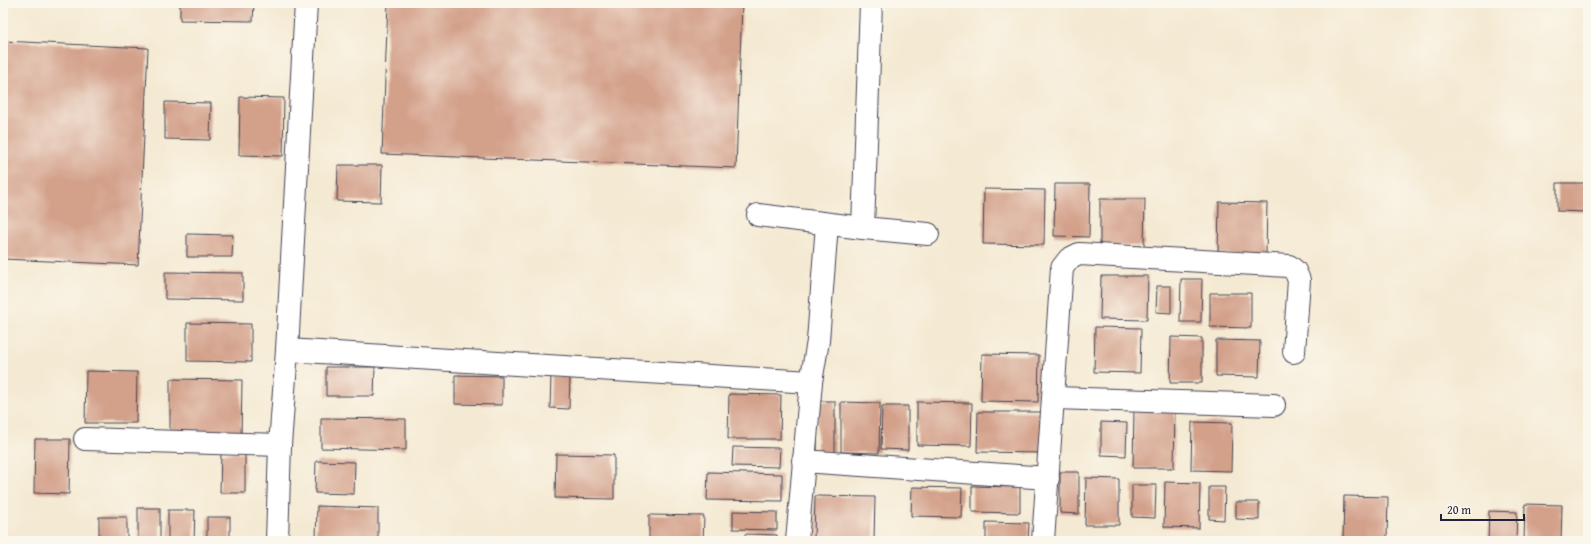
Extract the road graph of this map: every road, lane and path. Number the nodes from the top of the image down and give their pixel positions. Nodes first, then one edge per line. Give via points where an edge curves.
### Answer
1 (306, 3) edge
2 (871, 3) edge
3 (758, 216) dead end
4 (827, 224) junction
5 (863, 228) junction
6 (928, 234) dead end
7 (287, 350) junction
8 (1294, 352) dead end
9 (811, 382) junction
10 (1054, 398) junction
11 (1274, 405) dead end
12 (85, 438) dead end
13 (280, 445) junction
14 (803, 461) junction
15 (1048, 478) junction
16 (277, 541) edge
17 (797, 541) edge
18 (1047, 541) edge

1 - 7 street
2 - 5 street
3 - 4 street
4 - 5 street
4 - 9 street via 818,341
5 - 6 street
7 - 9 street
7 - 13 street
8 - 10 street via 1299,280 1289,266 1079,254 1069,259 1062,268
9 - 14 street
10 - 11 street
10 - 15 street
12 - 13 street
13 - 16 street
14 - 15 street
14 - 17 street
15 - 18 street

